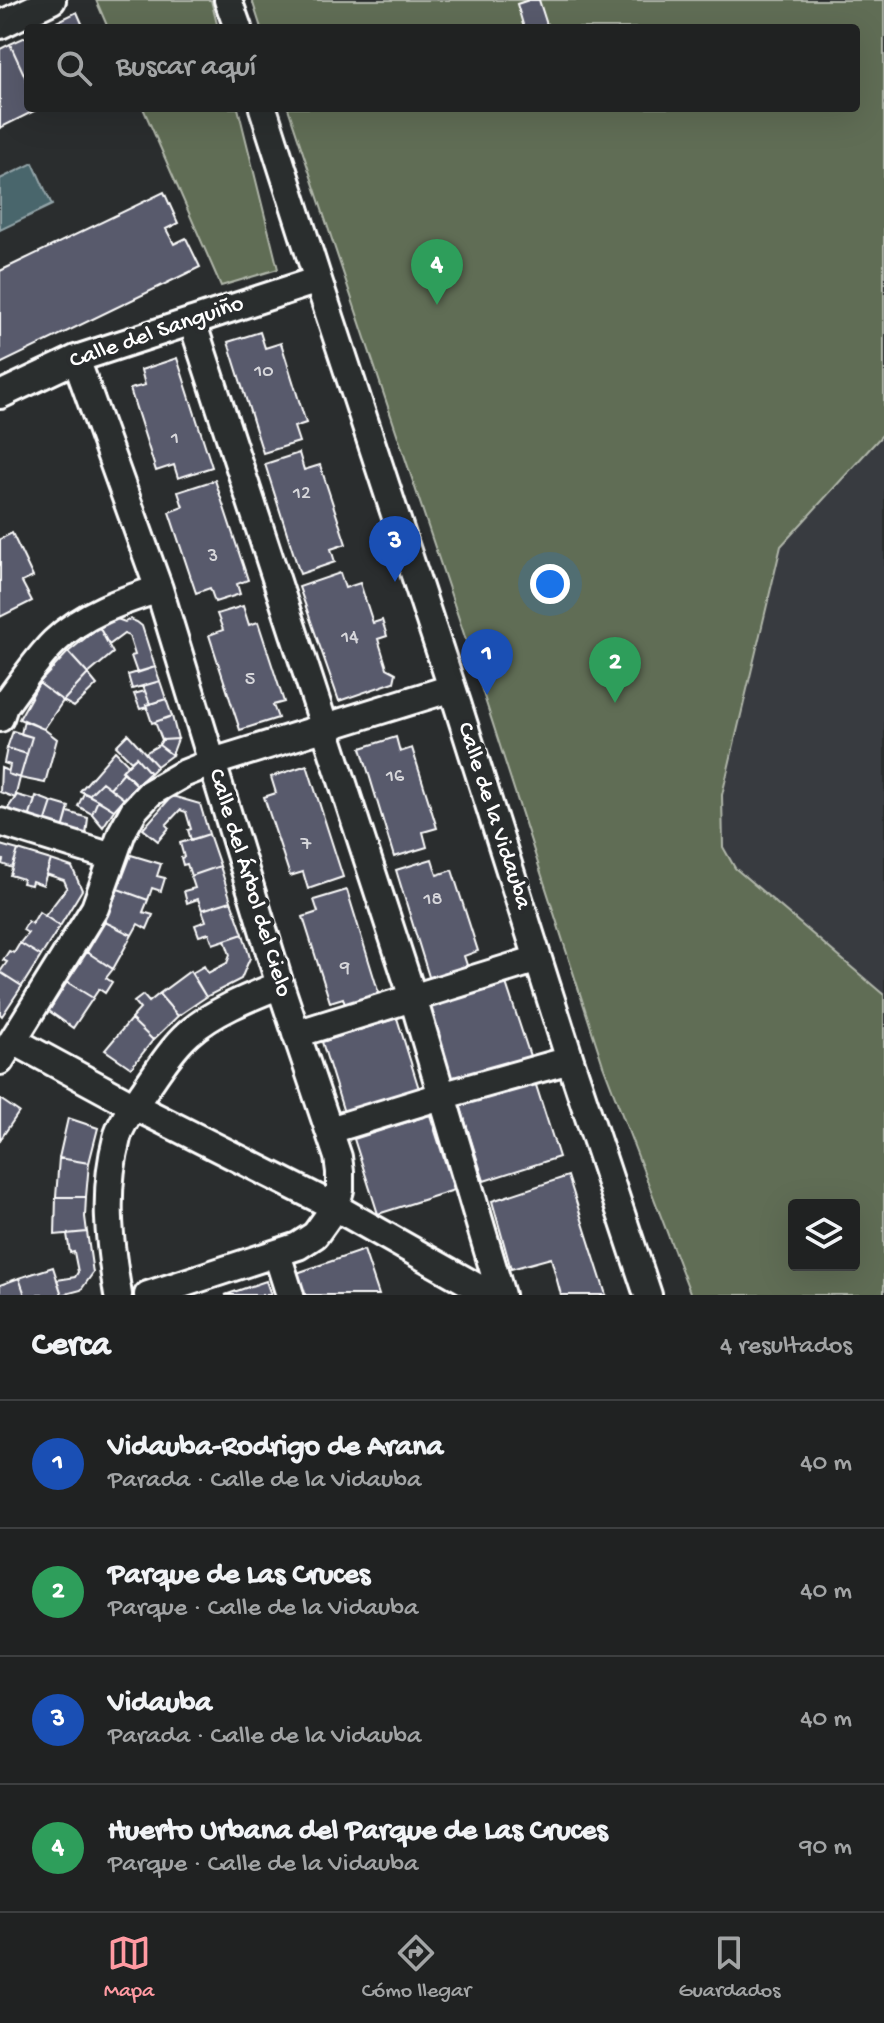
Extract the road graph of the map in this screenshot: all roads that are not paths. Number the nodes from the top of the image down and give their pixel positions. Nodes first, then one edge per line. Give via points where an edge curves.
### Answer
1 (52, 0) edge
2 (228, 0) edge
3 (237, 24) edge
4 (0, 25) edge
5 (264, 112) edge
6 (318, 280) junction
7 (192, 321) junction
8 (76, 359) junction
9 (0, 395) edge
10 (159, 589) junction
11 (452, 688) junction
12 (0, 718) edge
13 (324, 728) junction
14 (213, 762) junction
15 (0, 822) edge
16 (112, 857) junction
17 (538, 959) junction
18 (280, 985) junction
19 (413, 998) junction
20 (296, 1034) junction
21 (7, 1051) edge
22 (570, 1060) junction
23 (441, 1096) junction
24 (134, 1106) junction
25 (330, 1130) junction
26 (335, 1207) junction
27 (277, 1254) junction
28 (166, 1292) edge
29 (118, 1295) edge
30 (290, 1295) edge
31 (491, 1295) edge
32 (501, 1295) edge
33 (648, 1295) edge

1 - 4 street
2 - 3 street
5 - 6 street, Calle de la Vidauba
6 - 7 street, Calle del Sanguiño
6 - 11 street, Calle de la Vidauba
7 - 8 street, Calle del Sanguiño
7 - 13 street
8 - 9 street, Calle del Sanguiño
8 - 10 street, Calle del Árbol del Cielo
10 - 12 street via 82,620 32,668
10 - 14 street, Calle del Árbol del Cielo
11 - 13 street
11 - 17 street, Calle de la Vidauba
13 - 14 street
13 - 19 street
14 - 16 street via 150,793 134,810
14 - 18 street, Calle del Árbol del Cielo
15 - 16 street
16 - 21 street via 95,908
17 - 19 street
17 - 22 street, Calle de la Vidauba
18 - 20 street, Calle del Árbol del Cielo
18 - 24 street via 234,1004 189,1033
19 - 20 street
19 - 23 street
20 - 25 street, Calle del Árbol del Cielo
21 - 24 street
22 - 23 street
22 - 33 street, Calle de la Vidauba
23 - 25 street
23 - 32 street
24 - 26 street
24 - 29 street via 118,1135 109,1182 109,1244
25 - 26 street, Calle del Árbol del Cielo via 340,1172
26 - 27 street via 315,1235
26 - 31 street
27 - 28 street
27 - 30 street

